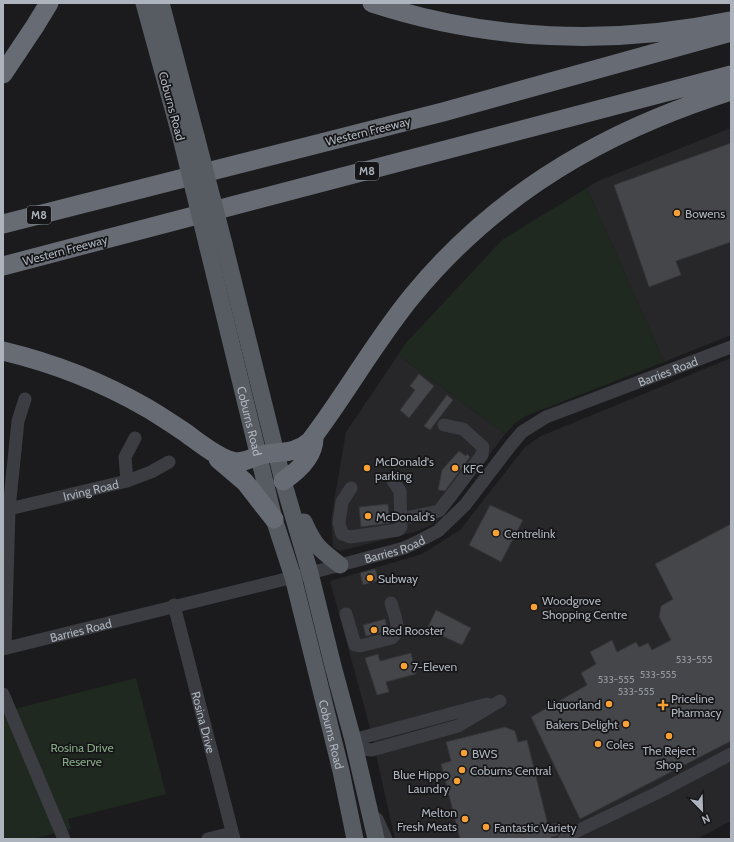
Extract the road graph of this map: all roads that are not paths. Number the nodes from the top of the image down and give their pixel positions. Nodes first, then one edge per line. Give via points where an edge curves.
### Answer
1 (49, 3) edge
2 (144, 3) edge
3 (161, 3) edge
4 (372, 3) edge
5 (731, 20) edge
6 (731, 32) edge
7 (3, 74) edge
8 (731, 75) edge
9 (731, 91) edge
10 (188, 137) junction
11 (3, 224) edge
12 (3, 266) edge
13 (731, 347) edge
14 (3, 351) edge
15 (24, 399) dead end
16 (444, 426) dead end
17 (315, 434) junction
18 (135, 438) dead end
19 (204, 446) junction
20 (268, 455) junction
21 (169, 462) dead end
22 (127, 481) junction
23 (283, 481) junction
24 (393, 481) dead end
25 (351, 488) dead end
26 (290, 505) junction
27 (9, 509) junction
28 (410, 517) dead end
29 (274, 519) junction
30 (340, 565) junction
31 (310, 573) junction
32 (293, 577) junction
33 (391, 603) dead end
34 (174, 605) junction
35 (346, 614) dead end
36 (4, 648) edge
37 (3, 694) edge
38 (428, 720) junction
39 (347, 721) junction
40 (379, 733) junction
41 (432, 734) junction
42 (407, 740) junction
43 (354, 744) junction
44 (334, 746) junction
45 (731, 754) edge
46 (368, 800) junction
47 (233, 836) edge
48 (64, 839) edge
49 (208, 839) edge
50 (355, 839) edge
51 (376, 839) edge
52 (386, 839) edge
53 (564, 839) edge

1 - 7 highway
2 - 10 main road, Coburns Road
3 - 10 main road, Coburns Road
4 - 5 highway via 399,12 477,28 556,37 654,33
6 - 11 highway, Western Freeway / M8 via 443,112
8 - 12 highway, Western Freeway / M8
9 - 17 highway via 657,118 586,152 536,182 488,218 444,260 412,296
10 - 20 main road, Coburns Road, bridge
13 - 30 street, Barries Road via 546,417 522,432 465,506 438,531 404,548
14 - 19 highway via 37,360 97,382 147,408
15 - 27 street via 18,421
16 - 28 street via 463,429 483,447 482,456 438,511
17 - 20 highway via 300,448
17 - 23 highway via 314,447 307,459
18 - 22 street via 126,457
19 - 20 highway via 232,461 245,462
19 - 29 highway via 245,482
20 - 23 main road, Coburns Road
20 - 29 main road, Coburns Road
21 - 22 street, Irving Road via 152,472
22 - 27 street, Irving Road
23 - 26 main road, Coburns Road
24 - 25 street via 400,491 401,527 398,530 350,537 342,534 339,523 342,502
26 - 30 main road via 301,516 318,548
26 - 31 main road, Coburns Road
27 - 36 street
29 - 32 main road, Coburns Road
30 - 31 street, Barries Road
31 - 32 street, Barries Road
31 - 39 main road, Coburns Road
32 - 34 street, Barries Road
32 - 44 main road, Coburns Road
33 - 35 street via 398,630 396,635 360,646 354,645
34 - 36 street, Barries Road
34 - 47 street, Rosina Drive
37 - 48 street
38 - 40 street
38 - 41 street
38 - 41 street via 500,701 458,726
39 - 40 street via 363,730
39 - 43 main road, Coburns Road
40 - 42 street via 404,734
40 - 43 street
41 - 42 street
42 - 43 street via 372,750
43 - 44 main road
43 - 46 main road, Coburns Road
44 - 50 main road, Coburns Road
45 - 53 street
46 - 51 main road, Coburns Road
46 - 52 street, Coburns Road
47 - 49 street

